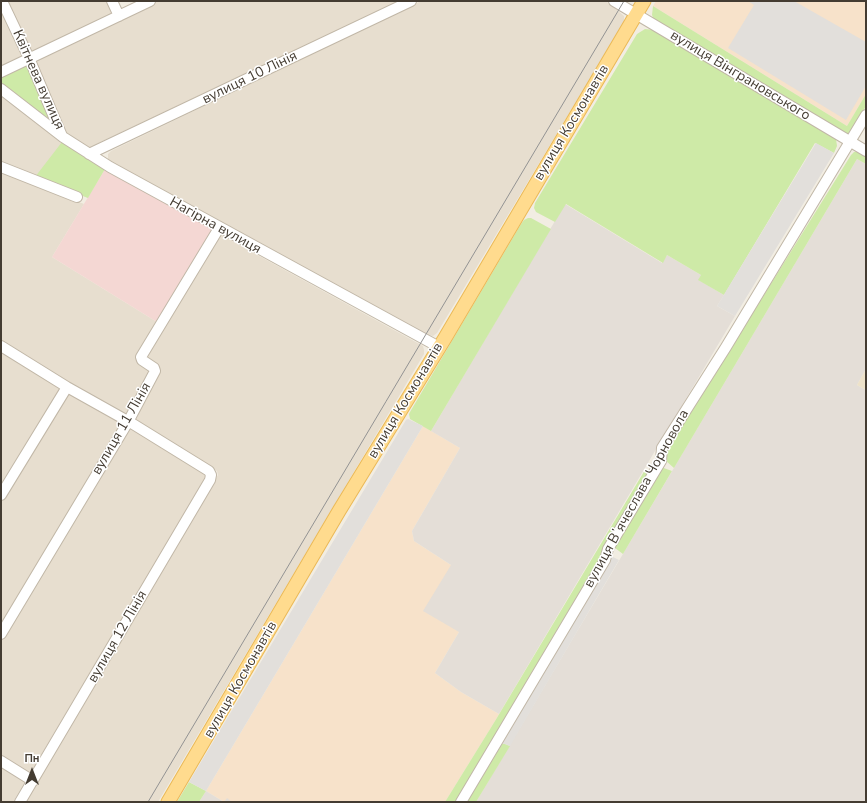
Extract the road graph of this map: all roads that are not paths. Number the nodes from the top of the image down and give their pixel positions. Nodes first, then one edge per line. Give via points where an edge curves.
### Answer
1 (2, 1) edge
2 (112, 1) edge
3 (150, 1) edge
4 (411, 1) edge
5 (614, 1) edge
6 (644, 1) edge
7 (636, 14) junction
8 (119, 16) junction
9 (29, 58) junction
10 (1, 72) edge
11 (1, 90) edge
12 (866, 115) edge
13 (63, 137) junction
14 (850, 142) junction
15 (866, 151) edge
16 (89, 154) junction
17 (1, 167) edge
18 (77, 197) dead end
19 (219, 228) junction
20 (1, 346) edge
21 (439, 347) junction
22 (67, 387) junction
23 (128, 422) junction
24 (1, 495) edge
25 (1, 634) edge
26 (1, 761) edge
27 (34, 781) junction
28 (20, 802) edge
29 (168, 802) edge
30 (461, 802) edge

1 - 9 street, Квітнева вулиця
2 - 8 street
3 - 8 street
4 - 16 street, вулиця 10 Лінія
5 - 7 street, вулиця Вінграновського
6 - 7 main road, вулиця Космонавтів
7 - 14 street, вулиця Вінграновського
7 - 21 main road, вулиця Космонавтів
8 - 9 street
9 - 10 street
9 - 13 street, Квітнева вулиця
11 - 13 street, Нагірна вулиця
12 - 14 street, вулиця Вʼячеслава Чорновола
13 - 16 street, Нагірна вулиця
14 - 15 street, вулиця Вінграновського
14 - 30 street, вулиця Вʼячеслава Чорновола via 662,448 661,461 608,549 605,560
16 - 19 street, Нагірна вулиця
17 - 18 street
19 - 21 street, Нагірна вулиця
19 - 23 street, вулиця 11 Лінія via 141,357 155,371
20 - 22 street
21 - 29 main road, вулиця Космонавтів
22 - 23 street
22 - 24 street
23 - 25 street, вулиця 11 Лінія
23 - 27 street, вулиця 12 Лінія via 209,471 210,480
26 - 27 street
27 - 28 street, вулиця 12 Лінія

